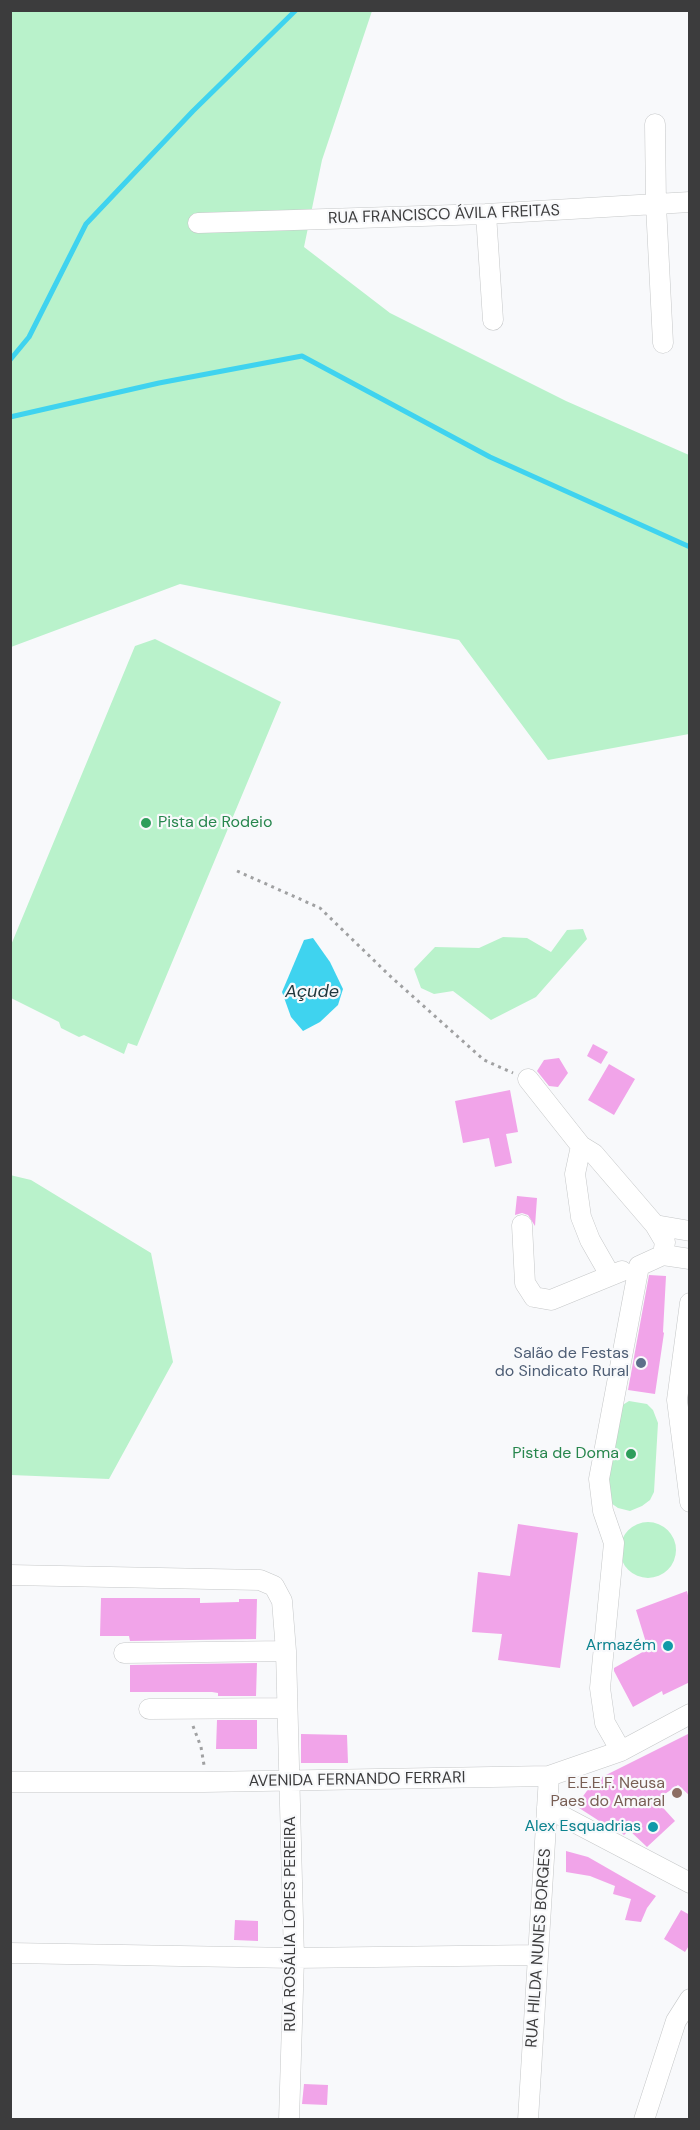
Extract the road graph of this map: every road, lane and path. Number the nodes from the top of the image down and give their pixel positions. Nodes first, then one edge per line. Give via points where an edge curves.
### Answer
1 (655, 124) dead end
2 (690, 202) edge
3 (656, 205) junction
4 (486, 214) junction
5 (198, 223) dead end
6 (493, 320) dead end
7 (663, 343) dead end
8 (237, 871) dead end
9 (528, 1079) joint
10 (581, 1146) junction
11 (522, 1225) dead end
12 (656, 1225) junction
13 (690, 1231) edge
14 (663, 1255) junction
15 (690, 1259) edge
16 (639, 1266) junction
17 (609, 1275) junction
18 (690, 1303) edge
19 (684, 1418) edge
20 (690, 1502) edge
21 (10, 1575) edge
22 (286, 1651) junction
23 (124, 1653) dead end
24 (287, 1708) junction
25 (149, 1709) dead end
26 (181, 1709) junction
27 (690, 1714) edge
28 (621, 1751) junction
29 (549, 1776) junction
30 (290, 1781) junction
31 (10, 1782) edge
32 (204, 1782) junction
33 (547, 1808) junction
34 (690, 1882) edge
35 (10, 1953) edge
36 (538, 1955) junction
37 (294, 1958) junction
38 (690, 1999) edge
39 (289, 2120) edge
40 (528, 2120) edge
41 (644, 2120) edge

1 - 3 street
2 - 3 street, RUA FRANCISCO ÁVILA FREITAS
3 - 4 street, RUA FRANCISCO ÁVILA FREITAS
3 - 7 street
4 - 5 street, RUA FRANCISCO ÁVILA FREITAS
4 - 6 street
8 - 9 path via 320,908 484,1060
9 - 10 street
10 - 12 street via 594,1154
10 - 17 street via 575,1174 581,1218
11 - 17 street via 525,1283 534,1297 551,1300
12 - 13 street
12 - 14 street via 665,1242
14 - 15 street
14 - 16 street
16 - 17 street
16 - 28 street via 599,1479 603,1511 614,1543 600,1688 605,1723
18 - 19 street via 677,1401
19 - 20 street
21 - 22 street, RUA ROSÁLIA LOPES PEREIRA via 260,1580 274,1586 282,1601
22 - 23 street
22 - 24 street, RUA ROSÁLIA LOPES PEREIRA
24 - 26 street
24 - 30 street, RUA ROSÁLIA LOPES PEREIRA
25 - 26 street
26 - 32 path via 198,1734
27 - 28 street, AVENIDA FERNANDO FERRARI
28 - 29 street, AVENIDA FERNANDO FERRARI
29 - 30 street, AVENIDA FERNANDO FERRARI
29 - 33 street, RUA HILDA NUNES BORGES
30 - 32 street, AVENIDA FERNANDO FERRARI
30 - 37 street, RUA ROSÁLIA LOPES PEREIRA
31 - 32 street, AVENIDA FERNANDO FERRARI
33 - 34 street
33 - 36 street, RUA HILDA NUNES BORGES
35 - 37 street
36 - 37 street
36 - 40 street, RUA HILDA NUNES BORGES
37 - 39 street, RUA ROSÁLIA LOPES PEREIRA
38 - 41 street via 676,2021

